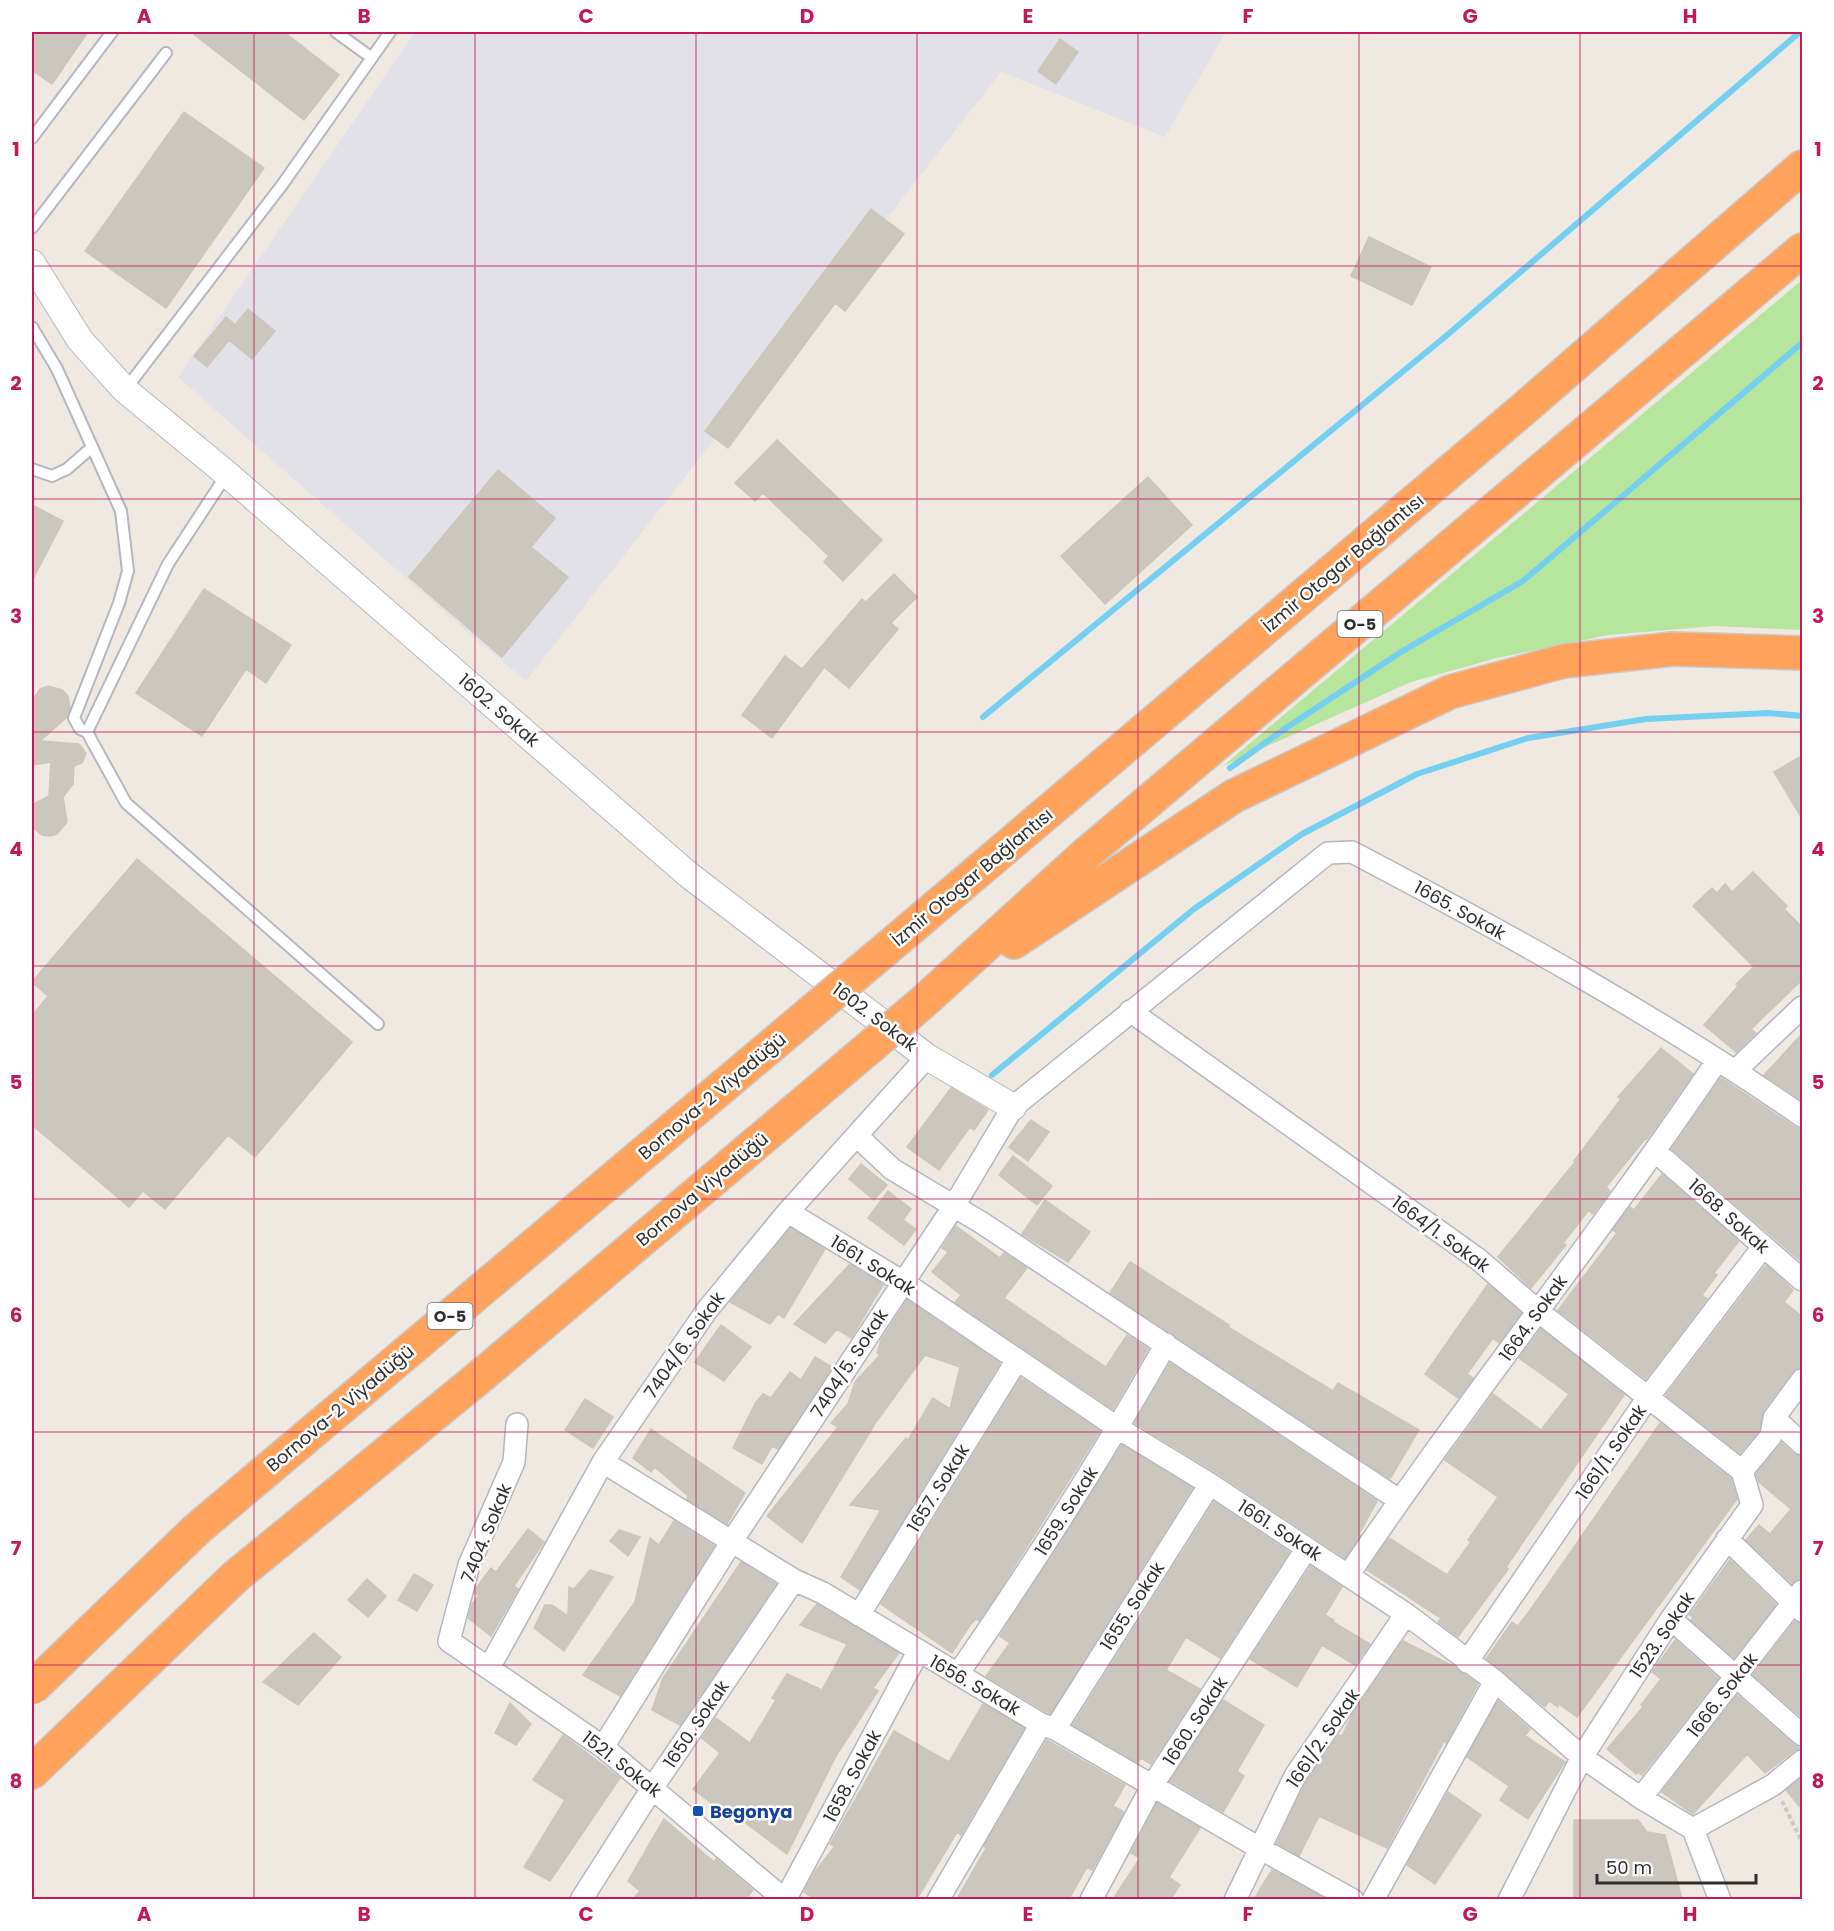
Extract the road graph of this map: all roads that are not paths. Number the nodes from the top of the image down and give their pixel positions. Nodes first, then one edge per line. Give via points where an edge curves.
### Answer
1 (112, 32) edge
2 (336, 32) edge
3 (390, 32) edge
4 (166, 53) dead end
5 (372, 58) junction
6 (32, 138) edge
7 (1803, 167) edge
8 (32, 228) edge
9 (1803, 250) edge
10 (32, 263) edge
11 (32, 327) edge
12 (125, 390) junction
13 (92, 448) junction
14 (32, 469) edge
15 (227, 474) junction
16 (1803, 653) edge
17 (87, 732) junction
18 (879, 955) joint
19 (922, 1003) junction
20 (1803, 1007) edge
21 (1130, 1011) junction
22 (378, 1024) dead end
23 (927, 1057) junction
24 (1726, 1066) junction
25 (1013, 1107) junction
26 (1803, 1116) edge
27 (857, 1136) junction
28 (1656, 1152) junction
29 (954, 1206) junction
30 (788, 1212) junction
31 (1763, 1248) junction
32 (1803, 1280) edge
33 (903, 1282) junction
34 (1538, 1311) junction
35 (1166, 1344) junction
36 (1017, 1360) junction
37 (1803, 1380) edge
38 (1649, 1396) junction
39 (1774, 1418) junction
40 (517, 1424) dead end
41 (1118, 1428) junction
42 (1803, 1444) edge
43 (603, 1462) junction
44 (1742, 1471) junction
45 (1210, 1484) junction
46 (1399, 1500) junction
47 (1727, 1539) junction
48 (732, 1541) junction
49 (1307, 1548) junction
50 (1349, 1574) junction
51 (794, 1580) junction
52 (1799, 1602) edge
53 (1406, 1614) junction
54 (859, 1615) junction
55 (1671, 1619) junction
56 (449, 1641) joint
57 (918, 1652) junction
58 (1467, 1662) junction
59 (489, 1668) junction
60 (958, 1674) junction
61 (1737, 1676) junction
62 (1494, 1682) junction
63 (32, 1688) edge
64 (1048, 1726) junction
65 (1803, 1735) edge
66 (603, 1747) junction
67 (1582, 1757) junction
68 (1803, 1761) edge
69 (32, 1772) edge
70 (1152, 1786) junction
71 (653, 1787) junction
72 (1641, 1798) junction
73 (1693, 1829) junction
74 (1261, 1849) junction
75 (760, 1892) edge
76 (581, 1899) edge
77 (785, 1899) edge
78 (938, 1899) edge
79 (1091, 1899) edge
80 (1234, 1899) edge
81 (1353, 1899) edge
82 (1373, 1899) edge
83 (1509, 1899) edge
84 (1720, 1899) edge

1 - 6 lane
2 - 5 lane
3 - 5 lane
4 - 8 lane
5 - 12 lane via 282,185
7 - 18 highway, İzmir Otogar Bağlantısı / O-5 via 1521,412
9 - 19 highway, O-5 via 1086,854
10 - 12 street, 1602. Sokak via 80,340
11 - 13 lane via 57,369
12 - 15 street, 1602. Sokak
13 - 14 lane via 52,476
13 - 17 lane via 121,511 128,571 74,718 80,729
15 - 17 lane via 168,564
15 - 23 street, 1602. Sokak via 690,876
16 - 19 highway via 1673,649 1564,661 1450,692 1233,796
17 - 22 lane via 126,803
18 - 63 highway, Bornova-2 Viyadüğü / O-5, bridge via 197,1529
19 - 69 highway, Bornova Viyadüğü / O-5, bridge via 235,1578
20 - 24 street, 1664. Sokak
21 - 24 street, 1665. Sokak via 1328,853 1352,852 1490,925
21 - 25 street, 7404/5. Sokak
21 - 34 street, 1664/1. Sokak via 1478,1259
23 - 25 street, 1602. Sokak
23 - 27 street, 7404/6. Sokak
24 - 26 street, 1665. Sokak
24 - 28 street, 1664. Sokak
25 - 29 street, 7404/5. Sokak
27 - 29 street via 892,1169
27 - 30 street, 7404/6. Sokak
28 - 31 street, 1668. Sokak
28 - 34 street, 1664. Sokak
29 - 33 street, 7404/5. Sokak
29 - 35 street
30 - 33 street, 1661. Sokak
30 - 43 street, 7404/6. Sokak via 719,1293
31 - 32 street, 1668. Sokak
31 - 38 street, 1661/1. Sokak
33 - 36 street, 1661. Sokak
33 - 48 street, 7404/5. Sokak
34 - 38 street, 1664/1. Sokak
34 - 46 street, 1664. Sokak
35 - 41 street, 1659. Sokak
35 - 46 street
36 - 41 street, 1661. Sokak
36 - 54 street, 1657. Sokak
37 - 39 street
38 - 44 street, 1664/1. Sokak
38 - 58 street, 1661/1. Sokak
39 - 42 street
39 - 44 street via 1771,1436
40 - 56 street, 7404. Sokak via 514,1462 469,1565
41 - 45 street, 1661. Sokak
41 - 60 street, 1659. Sokak
43 - 48 street, 1656. Sokak
43 - 59 street, 7404/6. Sokak
44 - 47 street, 1523. Sokak via 1752,1505
45 - 49 street, 1661. Sokak
45 - 64 street, 1655. Sokak
46 - 50 street, 1664. Sokak
47 - 52 street
47 - 55 street, 1523. Sokak
48 - 51 street, 1656. Sokak
48 - 66 street, 7404/5. Sokak
49 - 50 street, 1661. Sokak
49 - 70 street, 1660. Sokak
50 - 53 street, 1661. Sokak
51 - 54 street, 1656. Sokak
51 - 71 street, 1650. Sokak
52 - 61 street, 1666. Sokak
53 - 58 street, 1661. Sokak
53 - 74 street, 1661/2. Sokak via 1295,1776
54 - 57 street, 1656. Sokak
55 - 61 street
55 - 67 street, 1523. Sokak
56 - 59 street, 1521. Sokak
57 - 60 street, 1656. Sokak
57 - 77 street, 1658. Sokak
58 - 62 street, 1661. Sokak
59 - 66 street, 1521. Sokak
60 - 64 street, 1656. Sokak
61 - 65 street
61 - 72 street, 1666. Sokak
62 - 67 street, 1661. Sokak
62 - 82 street
64 - 70 street, 1656. Sokak
64 - 78 street, 1655. Sokak
66 - 71 street, 1521. Sokak
67 - 72 street, 1661. Sokak
67 - 83 street, 1523. Sokak
68 - 73 street via 1773,1785
70 - 74 street, 1656. Sokak
70 - 79 street, 1660. Sokak
71 - 75 street, 1521. Sokak
71 - 76 street, 1650. Sokak
72 - 73 street, 1661. Sokak
73 - 84 street
74 - 80 street, 1661/2. Sokak
74 - 81 street, 1656. Sokak
75 - 77 street, 1521. Sokak

